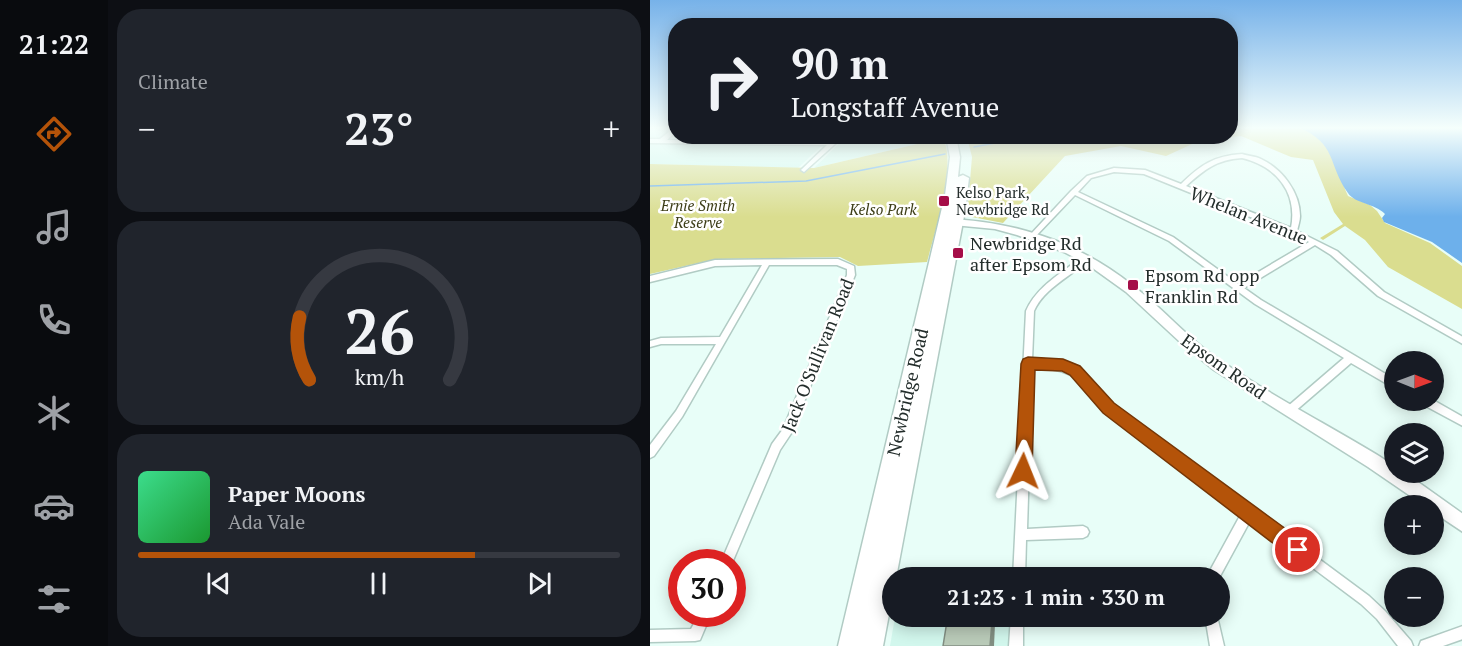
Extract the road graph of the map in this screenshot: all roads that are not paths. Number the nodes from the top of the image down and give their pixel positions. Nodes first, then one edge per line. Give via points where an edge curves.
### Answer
1 (818, 157) edge
2 (956, 157) edge
3 (1225, 157) edge
4 (1238, 157) edge
5 (804, 170) dead end
6 (1181, 187) junction
7 (1073, 192) junction
8 (951, 222) junction
9 (1294, 231) junction
10 (1033, 235) junction
11 (1315, 242) junction
12 (1085, 260) junction
13 (767, 263) junction
14 (650, 279) edge
15 (1237, 288) junction
16 (722, 340) junction
17 (1463, 341) edge
18 (650, 344) edge
19 (1351, 358) junction
20 (1028, 364) junction
21 (1384, 378) edge
22 (1290, 410) junction
23 (1443, 411) edge
24 (1463, 422) edge
25 (650, 453) edge
26 (1248, 513) junction
27 (1463, 524) edge
28 (1083, 532) dead end
29 (1021, 535) junction
30 (733, 549) edge
31 (1020, 567) edge
32 (1218, 567) edge
33 (699, 627) edge
34 (1017, 627) edge
35 (1213, 627) edge
36 (1463, 632) edge
37 (650, 636) edge
38 (850, 646) edge
39 (871, 646) edge
40 (1016, 646) edge
41 (1217, 646) edge
42 (1406, 646) edge
43 (1426, 646) edge

1 - 5 street
2 - 8 highway, Newbridge Road
3 - 6 street via 1202,168
4 - 9 street via 1255,159 1279,173 1288,184 1298,217
6 - 7 street, Whelan Avenue via 1145,172 1114,170 1089,177
6 - 9 street, Whelan Avenue
7 - 10 street, Whelan Avenue
7 - 15 street via 1171,239
8 - 10 street, Epsom Road
8 - 38 highway, Newbridge Road
8 - 39 highway, Newbridge Road
9 - 11 street, Whelan Avenue
10 - 12 street, Epsom Road
11 - 15 street
11 - 17 street, Whelan Avenue via 1381,294
12 - 20 street via 1032,304
12 - 22 street, Epsom Road via 1126,285 1204,356
13 - 14 street, Jack O'Sullivan Road via 715,263
13 - 16 street
13 - 30 street, Jack O'Sullivan Road via 838,262 848,265 852,272 787,432 776,447
15 - 19 street
16 - 18 street
16 - 25 street via 679,414
19 - 21 street
19 - 22 street
20 - 26 street via 1056,364 1075,370 1108,408
20 - 29 street
22 - 27 street, Epsom Road via 1400,478
23 - 24 street
26 - 32 street
26 - 42 street via 1365,600
28 - 29 street
29 - 31 street
33 - 37 street via 695,635
34 - 40 street
35 - 41 street
36 - 43 street

